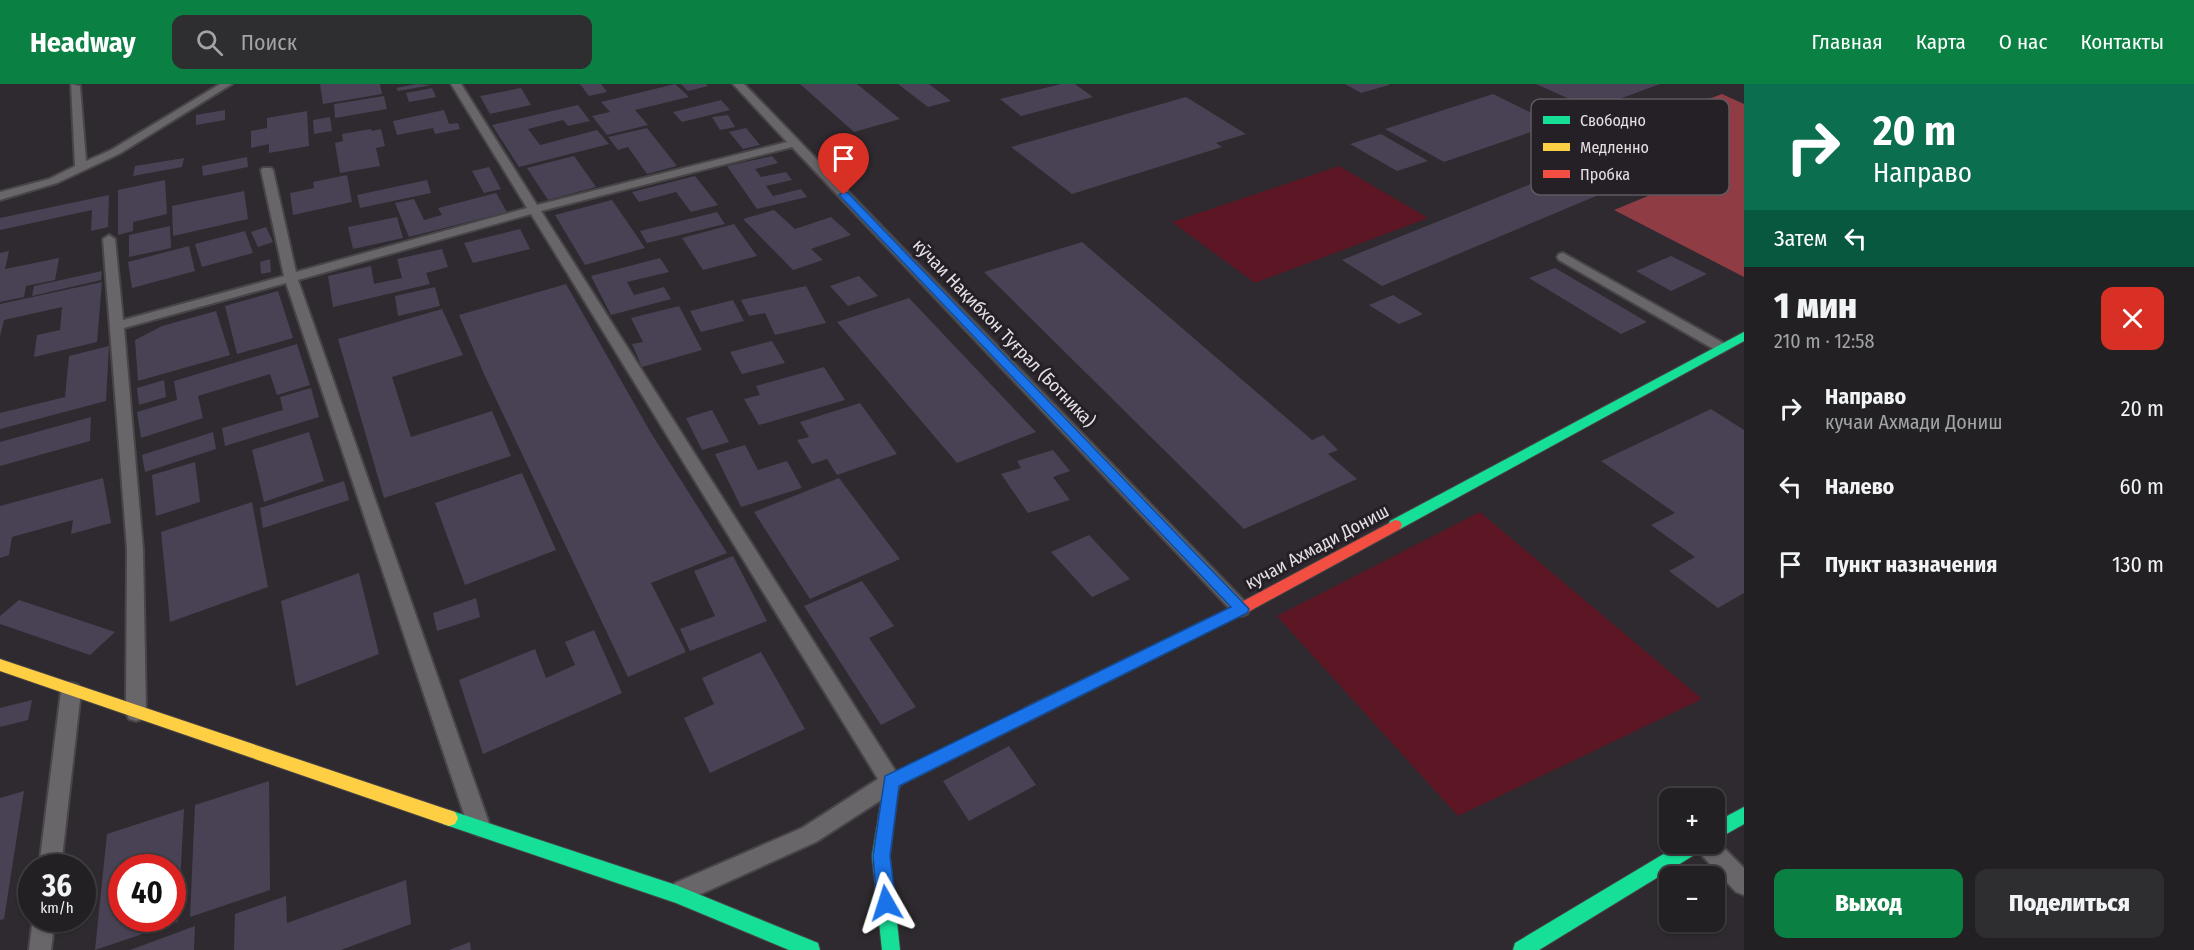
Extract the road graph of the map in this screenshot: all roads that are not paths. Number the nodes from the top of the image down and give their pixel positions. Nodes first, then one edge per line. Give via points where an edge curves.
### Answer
1 (227, 84) edge
2 (456, 84) edge
3 (738, 84) edge
4 (75, 86) dead end
5 (795, 143) junction
6 (81, 168) junction
7 (267, 170) dead end
8 (0, 196) edge
9 (535, 209) junction
10 (110, 239) dead end
11 (1563, 257) dead end
12 (291, 278) junction
13 (117, 326) junction
14 (1744, 336) edge
15 (1722, 348) junction
16 (1241, 609) junction
17 (0, 665) edge
18 (71, 692) junction
19 (136, 713) junction
20 (891, 782) junction
21 (1744, 815) edge
22 (1725, 826) edge
23 (480, 829) junction
24 (52, 854) edge
25 (1680, 854) edge
26 (1715, 854) edge
27 (1744, 884) edge
28 (676, 894) junction
29 (42, 932) edge
30 (40, 950) edge
31 (811, 950) edge
32 (891, 950) edge
33 (1522, 950) edge

1 - 6 lane via 115,152
2 - 9 lane
3 - 5 lane, кӯчаи Нақибхон Туғрал (Ботника)
4 - 6 lane
5 - 9 lane
5 - 16 lane, кӯчаи Нақибхон Туғрал (Ботника)
6 - 8 lane via 53,181
7 - 12 lane
9 - 12 lane
9 - 20 lane
10 - 13 lane
11 - 15 lane
12 - 13 lane
12 - 23 lane
13 - 19 lane via 135,549
14 - 15 street, кучаи Ахмади Дониш
15 - 16 street, кучаи Ахмади Дониш
16 - 20 street, кучаи Ахмади Дониш
17 - 18 street
18 - 19 street
18 - 24 lane
19 - 23 street
20 - 28 lane via 809,834
20 - 32 street via 881,856
21 - 22 street
23 - 28 street
25 - 33 street
26 - 27 lane
28 - 31 street
29 - 30 lane

